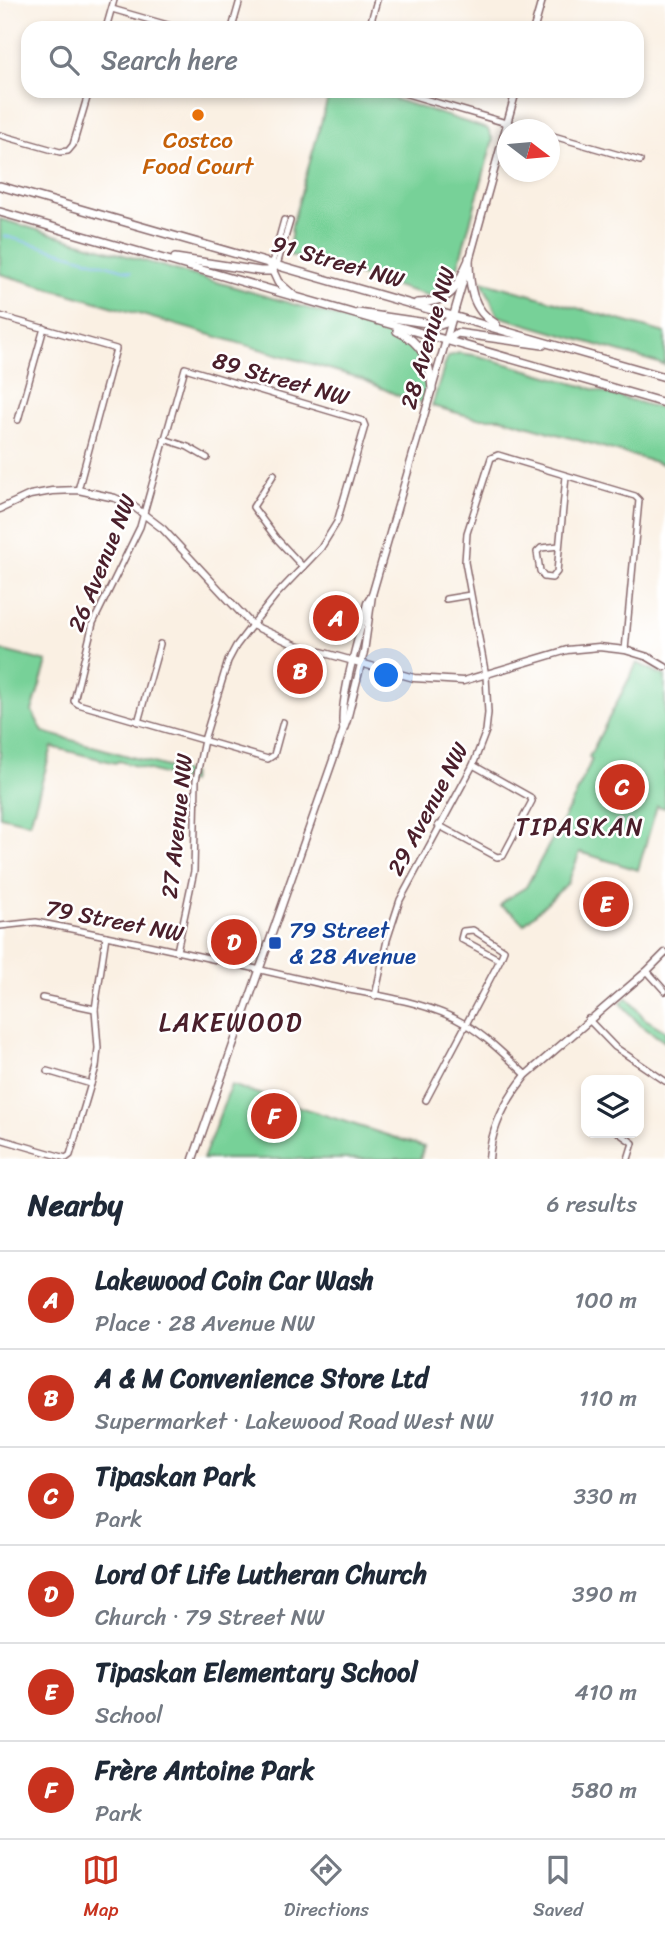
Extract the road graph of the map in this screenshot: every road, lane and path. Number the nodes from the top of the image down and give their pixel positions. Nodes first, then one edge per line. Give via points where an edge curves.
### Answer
1 (114, 0) edge
2 (240, 0) edge
3 (377, 0) edge
4 (542, 0) edge
5 (112, 9) junction
6 (108, 21) edge
7 (154, 21) edge
8 (234, 21) edge
9 (371, 21) edge
10 (536, 21) edge
11 (87, 98) edge
12 (421, 98) edge
13 (514, 98) edge
14 (509, 119) edge
15 (497, 120) edge
16 (0, 135) edge
17 (560, 138) edge
18 (497, 161) edge
19 (640, 161) dead end
20 (1, 186) edge
21 (0, 212) edge
22 (287, 220) dead end
23 (140, 251) junction
24 (469, 258) junction
25 (274, 266) junction
26 (408, 303) junction
27 (318, 305) junction
28 (343, 311) junction
29 (453, 315) junction
30 (0, 316) edge
31 (377, 322) junction
32 (44, 328) junction
33 (509, 332) junction
34 (446, 341) junction
35 (554, 345) junction
36 (185, 368) joint
37 (665, 377) edge
38 (432, 389) junction
39 (665, 403) edge
40 (18, 420) dead end
41 (365, 426) joint
42 (163, 439) junction
43 (206, 458) dead end
44 (274, 474) dead end
45 (566, 476) junction
46 (78, 490) junction
47 (0, 509) edge
48 (144, 513) junction
49 (559, 546) junction
50 (303, 567) junction
51 (372, 595) junction
52 (470, 595) junction
53 (446, 599) dead end
54 (252, 625) junction
55 (160, 644) dead end
56 (625, 650) junction
57 (353, 661) junction
58 (362, 663) junction
59 (665, 667) edge
60 (486, 676) junction
61 (138, 722) junction
62 (283, 722) dead end
63 (343, 728) junction
64 (204, 740) junction
65 (472, 765) junction
66 (438, 825) junction
67 (0, 926) edge
68 (106, 936) junction
69 (177, 951) junction
70 (665, 953) edge
71 (500, 961) junction
72 (261, 969) junction
73 (647, 971) junction
74 (665, 991) edge
75 (375, 996) junction
76 (42, 998) dead end
77 (94, 1009) junction
78 (588, 1019) junction
79 (465, 1024) junction
80 (47, 1071) dead end
81 (526, 1075) junction
82 (665, 1082) edge
83 (91, 1084) junction
84 (426, 1100) dead end
85 (626, 1138) edge
86 (0, 1139) edge
87 (192, 1159) edge
88 (489, 1159) edge
89 (628, 1159) edge

1 - 5 street
2 - 8 street
3 - 9 street
4 - 10 street
5 - 6 street
5 - 7 street
11 - 16 street via 70,150 60,152
12 - 15 street
13 - 14 street, 28 Avenue NW
17 - 19 street
18 - 24 street, 28 Avenue NW
20 - 25 main road, 91 Street NW
21 - 23 main road, 91 Street NW
22 - 25 street
23 - 25 main road via 248,270
23 - 27 main road, 91 Street NW
24 - 26 main road via 448,296 436,302
24 - 29 street, 28 Avenue NW
24 - 33 main road via 477,309
25 - 26 main road, 91 Street NW
25 - 27 main road via 286,290
26 - 29 main road, 91 Street NW
27 - 28 main road, 91 Street NW
28 - 29 main road via 440,325
28 - 31 main road, 91 Street NW
29 - 33 main road, 91 Street NW
29 - 34 street, 28 Avenue NW
30 - 32 street
31 - 34 main road, 91 Street NW
31 - 38 main road via 409,337 424,351
32 - 40 street
32 - 46 street via 116,349
33 - 35 main road, 91 Street NW
34 - 35 main road via 457,333
34 - 38 street, 28 Avenue NW
34 - 39 main road, 91 Street NW
35 - 37 main road, 91 Street NW
36 - 41 street, 89 Street NW via 363,421
36 - 42 street, 26 Avenue NW
38 - 51 street, 28 Avenue NW
41 - 50 street, 27 Avenue NW via 337,523
42 - 43 street
42 - 48 street, 26 Avenue NW
44 - 50 street via 253,507
45 - 49 street
45 - 52 street, 29 Avenue NW via 498,455 491,458 467,533
45 - 56 street via 639,500
46 - 47 street via 30,495
46 - 48 street via 115,498
48 - 54 street
48 - 61 street, 26 Avenue NW via 93,623 74,701
49 - 49 street via 537,552 544,578 557,573
50 - 54 street, 27 Avenue NW
51 - 57 street, 28 Avenue NW
51 - 58 street, 28 Avenue NW
52 - 53 street
52 - 60 street, 29 Avenue NW
54 - 57 street via 296,645
54 - 64 street, 27 Avenue NW via 228,661
55 - 61 street
56 - 59 street
56 - 60 street via 567,650
57 - 58 street
57 - 63 street, 28 Avenue NW
58 - 60 street via 433,680
58 - 63 street, 28 Avenue NW
60 - 65 street, 29 Avenue NW via 486,731
61 - 64 street
62 - 64 street via 274,755 268,759
63 - 72 street, 28 Avenue NW
64 - 69 street, 27 Avenue NW via 196,780 194,871
65 - 66 street, 29 Avenue NW
65 - 66 street via 533,801 503,856
66 - 75 street, 29 Avenue NW via 400,900
67 - 68 street, 79 Street NW via 36,922
68 - 69 street, 79 Street NW
68 - 77 street
69 - 72 street, 79 Street NW
70 - 73 street
71 - 71 street via 505,950 473,930 463,931 461,939
71 - 79 street
72 - 75 street, 79 Street NW
72 - 87 street, 28 Avenue NW
73 - 74 street
73 - 78 street
75 - 79 street, 79 Street NW via 425,1006
76 - 77 street
77 - 83 street via 98,1048
78 - 81 street
78 - 82 street via 615,1047
79 - 81 street, 79 Street NW
79 - 84 street
80 - 83 street
81 - 88 street via 497,1123
83 - 86 street via 71,1155 66,1158
85 - 89 street via 633,1143

